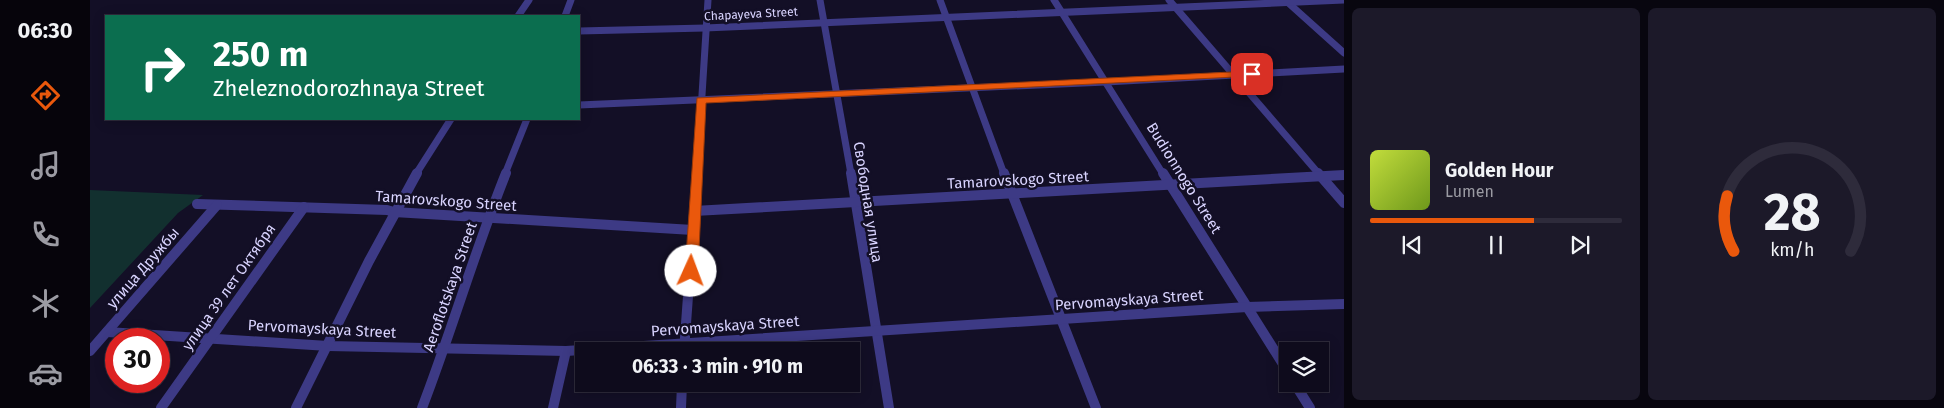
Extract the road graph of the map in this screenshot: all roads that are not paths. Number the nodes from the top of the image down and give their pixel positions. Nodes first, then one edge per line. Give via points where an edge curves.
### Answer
1 (529, 0) edge
2 (571, 0) edge
3 (708, 0) edge
4 (820, 0) edge
5 (940, 0) edge
6 (1054, 0) edge
7 (1169, 0) edge
8 (1344, 0) edge
9 (1286, 1) edge
10 (1176, 8) junction
11 (1062, 12) junction
12 (519, 15) edge
13 (565, 15) edge
14 (947, 17) junction
15 (824, 22) junction
16 (705, 28) junction
17 (580, 31) edge
18 (1344, 53) edge
19 (1344, 69) edge
20 (1234, 75) junction
21 (1106, 82) junction
22 (972, 87) junction
23 (838, 94) junction
24 (701, 100) junction
25 (580, 105) edge
26 (450, 120) edge
27 (527, 120) edge
28 (1344, 174) edge
29 (1321, 176) junction
30 (1170, 184) junction
31 (1012, 194) junction
32 (854, 203) junction
33 (1344, 203) edge
34 (196, 204) dead end
35 (217, 205) junction
36 (304, 207) junction
37 (694, 211) junction
38 (394, 212) junction
39 (488, 218) junction
40 (693, 230) junction
41 (1344, 304) edge
42 (1247, 307) junction
43 (1062, 319) junction
44 (110, 328) edge
45 (876, 332) junction
46 (105, 334) edge
47 (170, 336) edge
48 (210, 339) junction
49 (685, 342) edge
50 (757, 342) edge
51 (328, 346) junction
52 (446, 349) junction
53 (90, 351) edge
54 (566, 351) junction
55 (575, 351) edge
56 (1279, 358) edge
57 (682, 392) edge
58 (1300, 392) edge
59 (161, 408) edge
60 (296, 408) edge
61 (422, 408) edge
62 (553, 408) edge
63 (681, 408) edge
64 (888, 408) edge
65 (1096, 408) edge
66 (1310, 408) edge

1 - 12 street
2 - 13 street
3 - 16 street
4 - 15 street, Свободная улица
5 - 14 street
6 - 11 street, Budionnogo Street
7 - 10 street
8 - 9 street, Chapayeva Street
9 - 10 street, Chapayeva Street
9 - 18 street
10 - 11 street, Chapayeva Street
10 - 20 street
11 - 14 street, Chapayeva Street
11 - 21 street, Budionnogo Street
14 - 15 street, Chapayeva Street
14 - 22 street
15 - 16 street, Chapayeva Street
15 - 23 street, Свободная улица
16 - 17 street, Chapayeva Street
16 - 24 street
19 - 20 street
20 - 21 street
20 - 29 street
21 - 22 street
21 - 30 street, Budionnogo Street
22 - 23 street
22 - 31 street
23 - 24 street
23 - 32 street, Свободная улица
24 - 25 street
24 - 37 street
26 - 38 street via 425,156
27 - 39 street, Aeroflotskaya Street
28 - 29 street, Tamarovskogo Street
29 - 30 street, Tamarovskogo Street
29 - 33 street
30 - 31 street, Tamarovskogo Street
30 - 42 street, Budionnogo Street
31 - 32 street, Tamarovskogo Street
31 - 43 street
32 - 37 street, Tamarovskogo Street
32 - 45 street, Свободная улица
34 - 35 street, Tamarovskogo Street
35 - 36 street, Tamarovskogo Street
35 - 44 street, улица Дружбы
36 - 38 street, Tamarovskogo Street
36 - 48 street, улица 39 лет Октября
37 - 40 street
38 - 39 street, Tamarovskogo Street
38 - 51 street
39 - 40 street, Tamarovskogo Street
39 - 52 street, Aeroflotskaya Street
40 - 49 street
41 - 42 street, Pervomayskaya Street
42 - 43 street, Pervomayskaya Street
42 - 56 street, Budionnogo Street
43 - 45 street, Pervomayskaya Street
43 - 65 street
45 - 50 street, Pervomayskaya Street
45 - 64 street, Свободная улица
46 - 53 street, улица Дружбы
47 - 48 street, Pervomayskaya Street
48 - 51 street, Pervomayskaya Street
48 - 59 street, улица 39 лет Октября
51 - 52 street, Pervomayskaya Street
51 - 60 street
52 - 54 street, Pervomayskaya Street
52 - 61 street, Aeroflotskaya Street
54 - 55 street, Pervomayskaya Street
54 - 62 street
57 - 63 street
58 - 66 street

